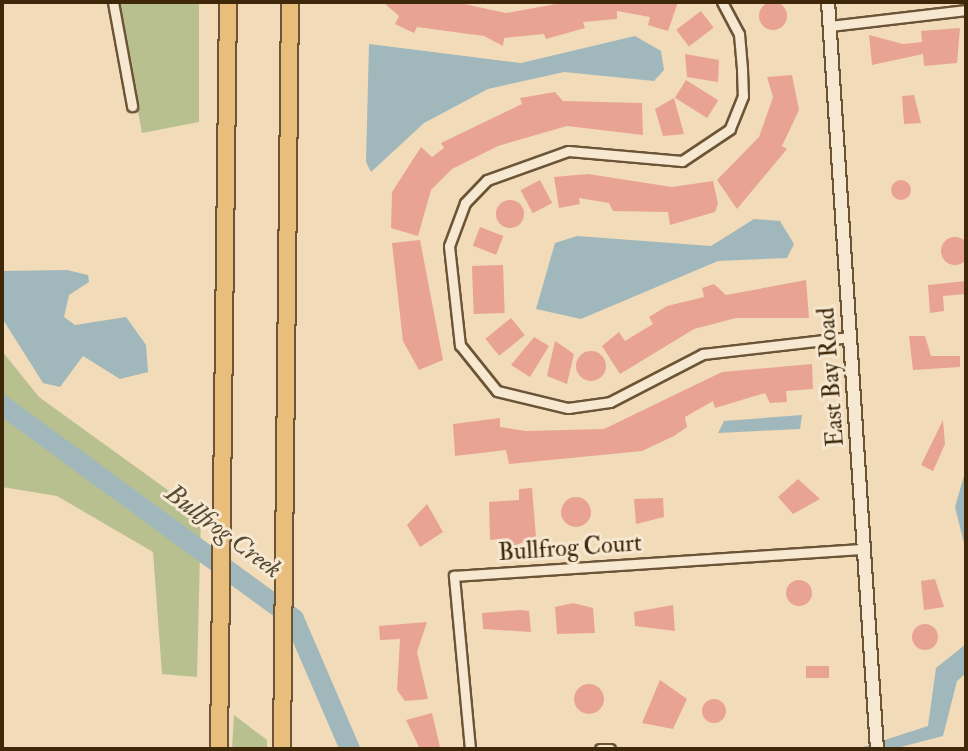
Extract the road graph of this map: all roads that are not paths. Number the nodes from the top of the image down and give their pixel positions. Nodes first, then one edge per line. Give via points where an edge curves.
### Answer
1 (113, 2) edge
2 (228, 2) edge
3 (290, 2) edge
4 (722, 2) edge
5 (828, 2) edge
6 (966, 10) edge
7 (830, 26) junction
8 (132, 106) dead end
9 (850, 337) junction
10 (864, 549) junction
11 (219, 749) edge
12 (282, 749) edge
13 (470, 749) edge
14 (600, 749) edge
15 (610, 749) edge
16 (877, 749) edge

1 - 8 street
2 - 11 highway
3 - 12 highway
4 - 9 street via 739,34 742,70 743,96 730,129 682,161 568,151 487,180 465,203 449,246 460,345 497,391 568,408 610,402 703,354
5 - 7 street, East Bay Road
6 - 7 street
7 - 9 street, East Bay Road
9 - 10 street, East Bay Road
10 - 13 street, Bullfrog Court via 454,576
10 - 16 street, East Bay Road
14 - 15 street

